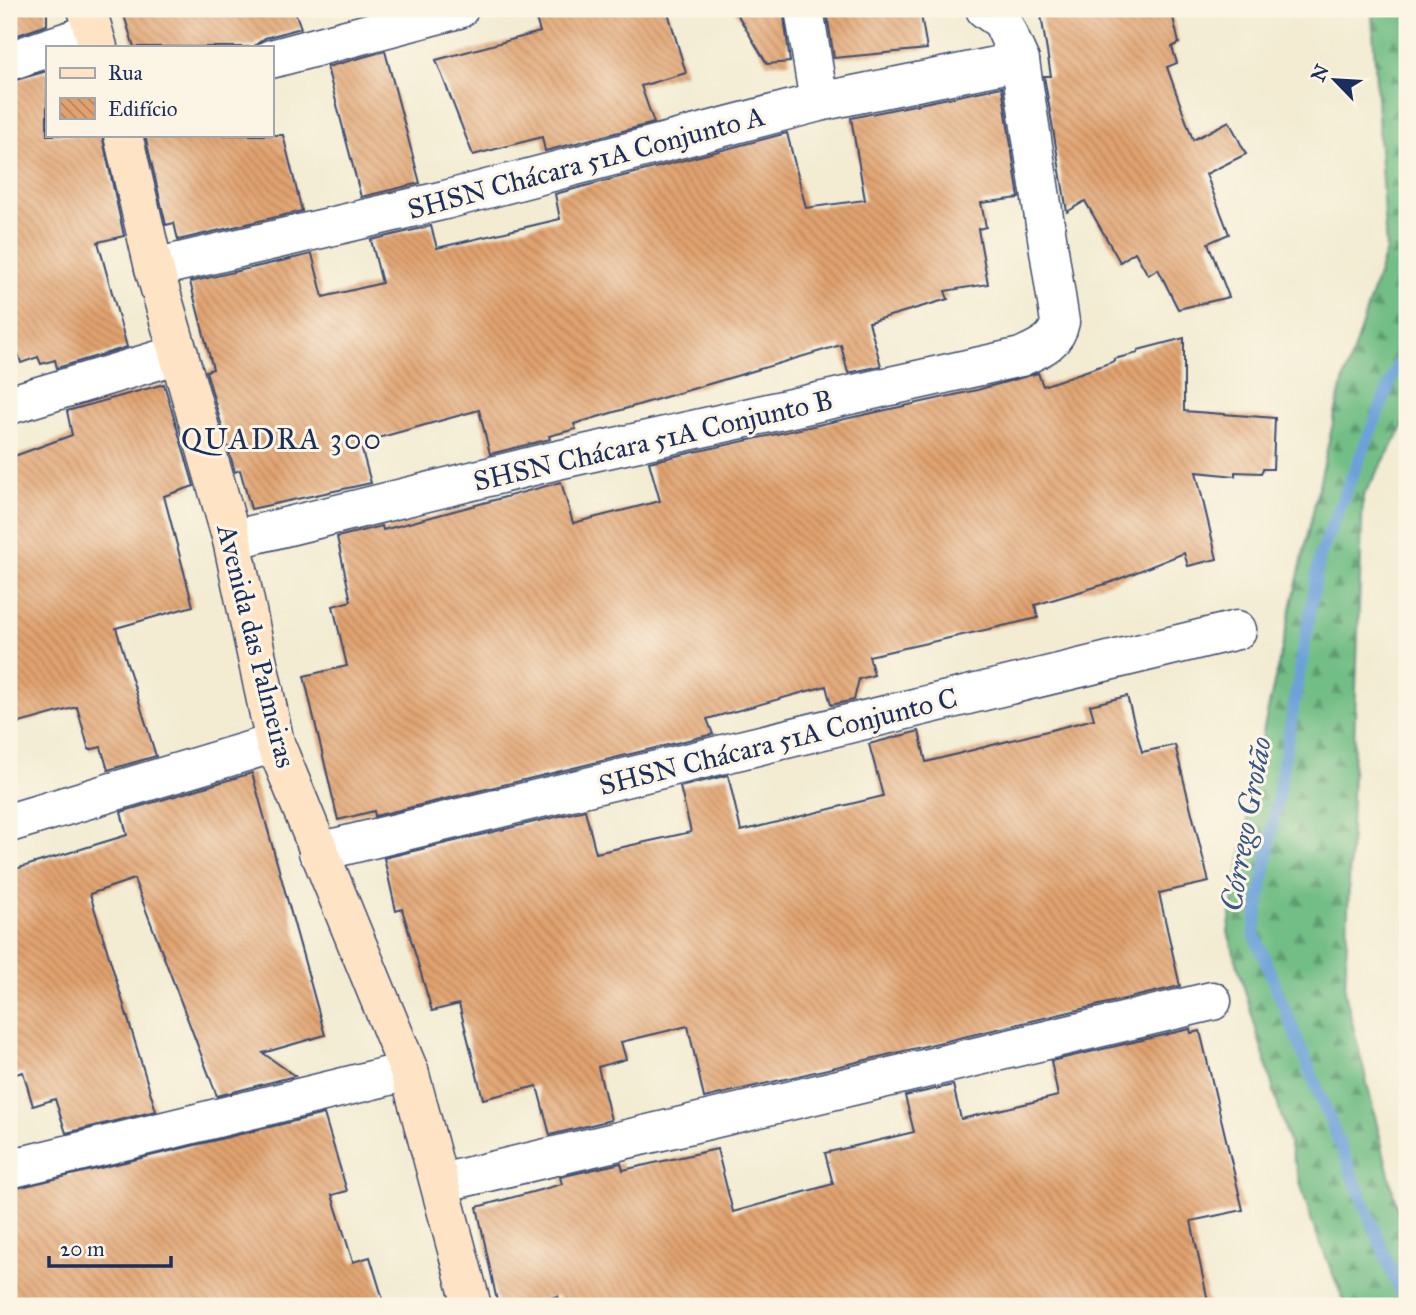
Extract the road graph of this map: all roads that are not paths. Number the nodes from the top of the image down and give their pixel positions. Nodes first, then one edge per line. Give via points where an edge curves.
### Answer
1 (459, 9) edge
2 (804, 9) edge
3 (994, 15) edge
4 (93, 30) edge
5 (54, 46) edge
6 (46, 49) edge
7 (273, 58) edge
8 (9, 61) edge
9 (1020, 61) junction
10 (819, 102) junction
11 (122, 136) edge
12 (154, 268) junction
13 (179, 354) junction
14 (9, 405) edge
15 (232, 540) junction
16 (1237, 630) dead end
17 (275, 743) junction
18 (9, 823) edge
19 (317, 852) junction
20 (1212, 1001) dead end
21 (409, 1072) junction
22 (9, 1169) edge
23 (441, 1183) junction
24 (472, 1306) edge

1 - 7 street
2 - 10 street
3 - 9 street
4 - 5 street
6 - 8 street
9 - 10 street, SHSN Chácara 51A Conjunto A
9 - 15 street, SHSN Chácara 51A Conjunto B via 1060,322 1049,343 1021,358 553,461
10 - 12 street, SHSN Chácara 51A Conjunto A via 445,200
11 - 12 street, Avenida das Palmeiras
12 - 13 street, Avenida das Palmeiras
13 - 14 street
13 - 15 street, Avenida das Palmeiras
15 - 17 street, Avenida das Palmeiras
16 - 19 street, SHSN Chácara 51A Conjunto C
17 - 18 street
17 - 19 street, Avenida das Palmeiras
19 - 21 street, Avenida das Palmeiras
20 - 23 street
21 - 22 street
21 - 23 street, Avenida das Palmeiras
23 - 24 street, Avenida das Palmeiras

